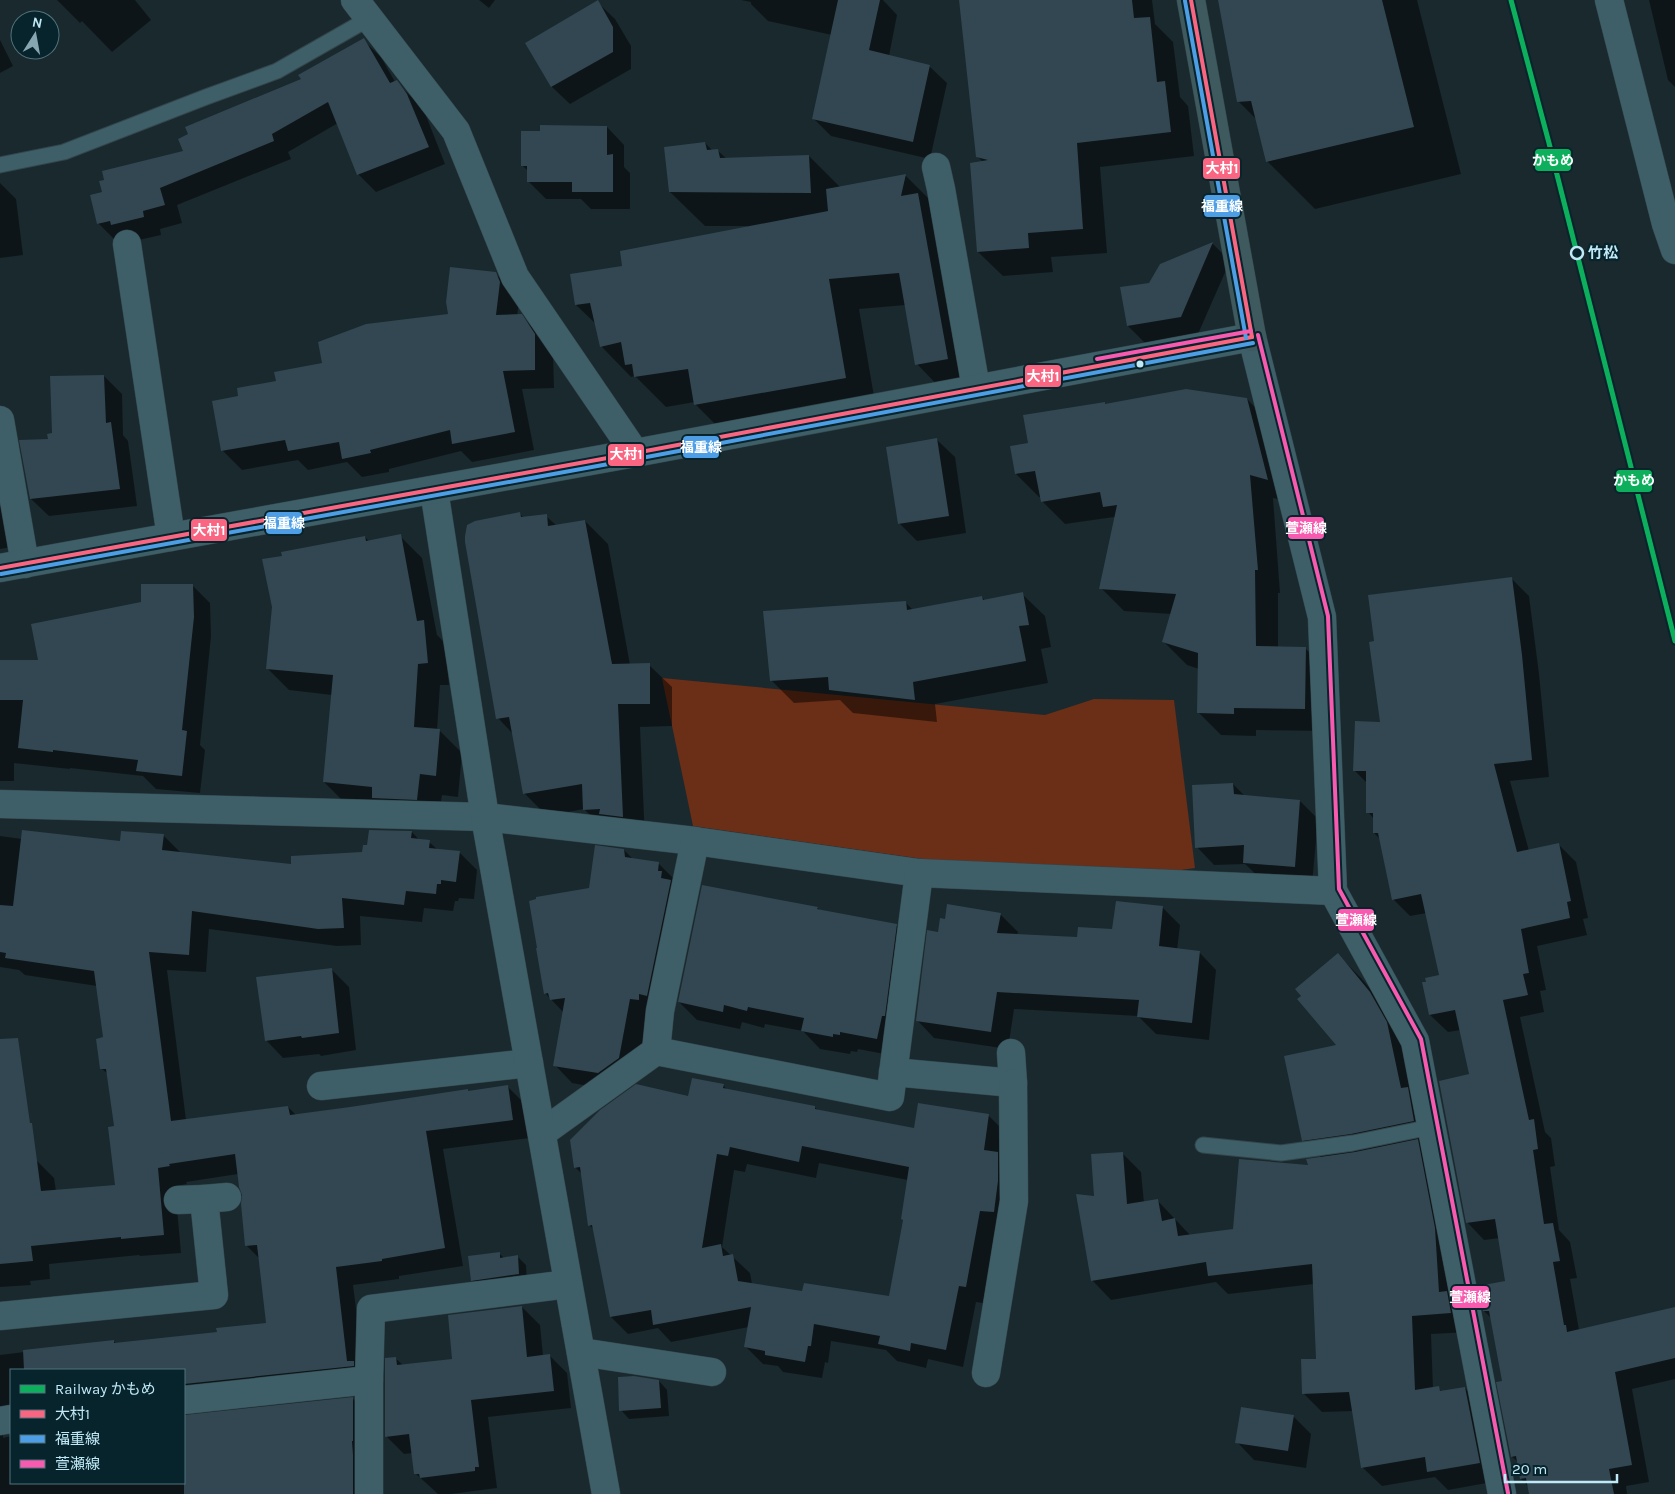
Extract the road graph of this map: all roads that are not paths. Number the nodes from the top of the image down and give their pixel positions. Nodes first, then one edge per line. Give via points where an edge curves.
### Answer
1 (1191, 0) edge
2 (1609, 0) edge
3 (366, 8) edge
4 (0, 165) edge
5 (936, 167) dead end
6 (1670, 223) edge
7 (127, 244) dead end
8 (1675, 250) edge
9 (1252, 337) junction
10 (976, 388) junction
11 (0, 420) edge
12 (634, 453) junction
13 (434, 490) junction
14 (171, 537) junction
15 (12, 566) edge
16 (0, 806) edge
17 (485, 817) junction
18 (695, 841) junction
19 (919, 873) junction
20 (1334, 891) junction
21 (656, 1051) junction
22 (1011, 1053) dead end
23 (529, 1063) junction
24 (893, 1072) junction
25 (1013, 1083) junction
26 (322, 1086) dead end
27 (1431, 1127) junction
28 (542, 1134) junction
29 (1203, 1145) dead end
30 (203, 1199) dead end
31 (568, 1284) junction
32 (0, 1316) edge
33 (581, 1352) junction
34 (712, 1372) dead end
35 (986, 1372) dead end
36 (369, 1380) junction
37 (185, 1400) edge
38 (369, 1494) edge
39 (606, 1494) edge
40 (1502, 1494) edge

1 - 9 main road
2 - 6 street
3 - 4 lane via 277,71 64,152
3 - 12 street via 456,131 515,277
5 - 10 street
6 - 8 street
7 - 14 street
9 - 10 street
9 - 20 street via 1322,617
10 - 12 street
11 - 15 street
12 - 13 street
13 - 14 street
13 - 17 street
14 - 15 street
16 - 17 street
17 - 18 street
17 - 23 street
18 - 19 street
18 - 21 street via 660,1011
19 - 20 street
19 - 24 street
20 - 27 street via 1415,1041
21 - 24 street via 890,1097
21 - 28 street
22 - 25 street
23 - 26 street
23 - 28 street
24 - 25 street
25 - 35 street via 1014,1201
27 - 29 lane via 1281,1153
27 - 40 street
28 - 31 street
30 - 32 street via 214,1295
31 - 33 street
31 - 36 street via 371,1308
33 - 34 street
33 - 39 street
36 - 37 street
36 - 38 street

